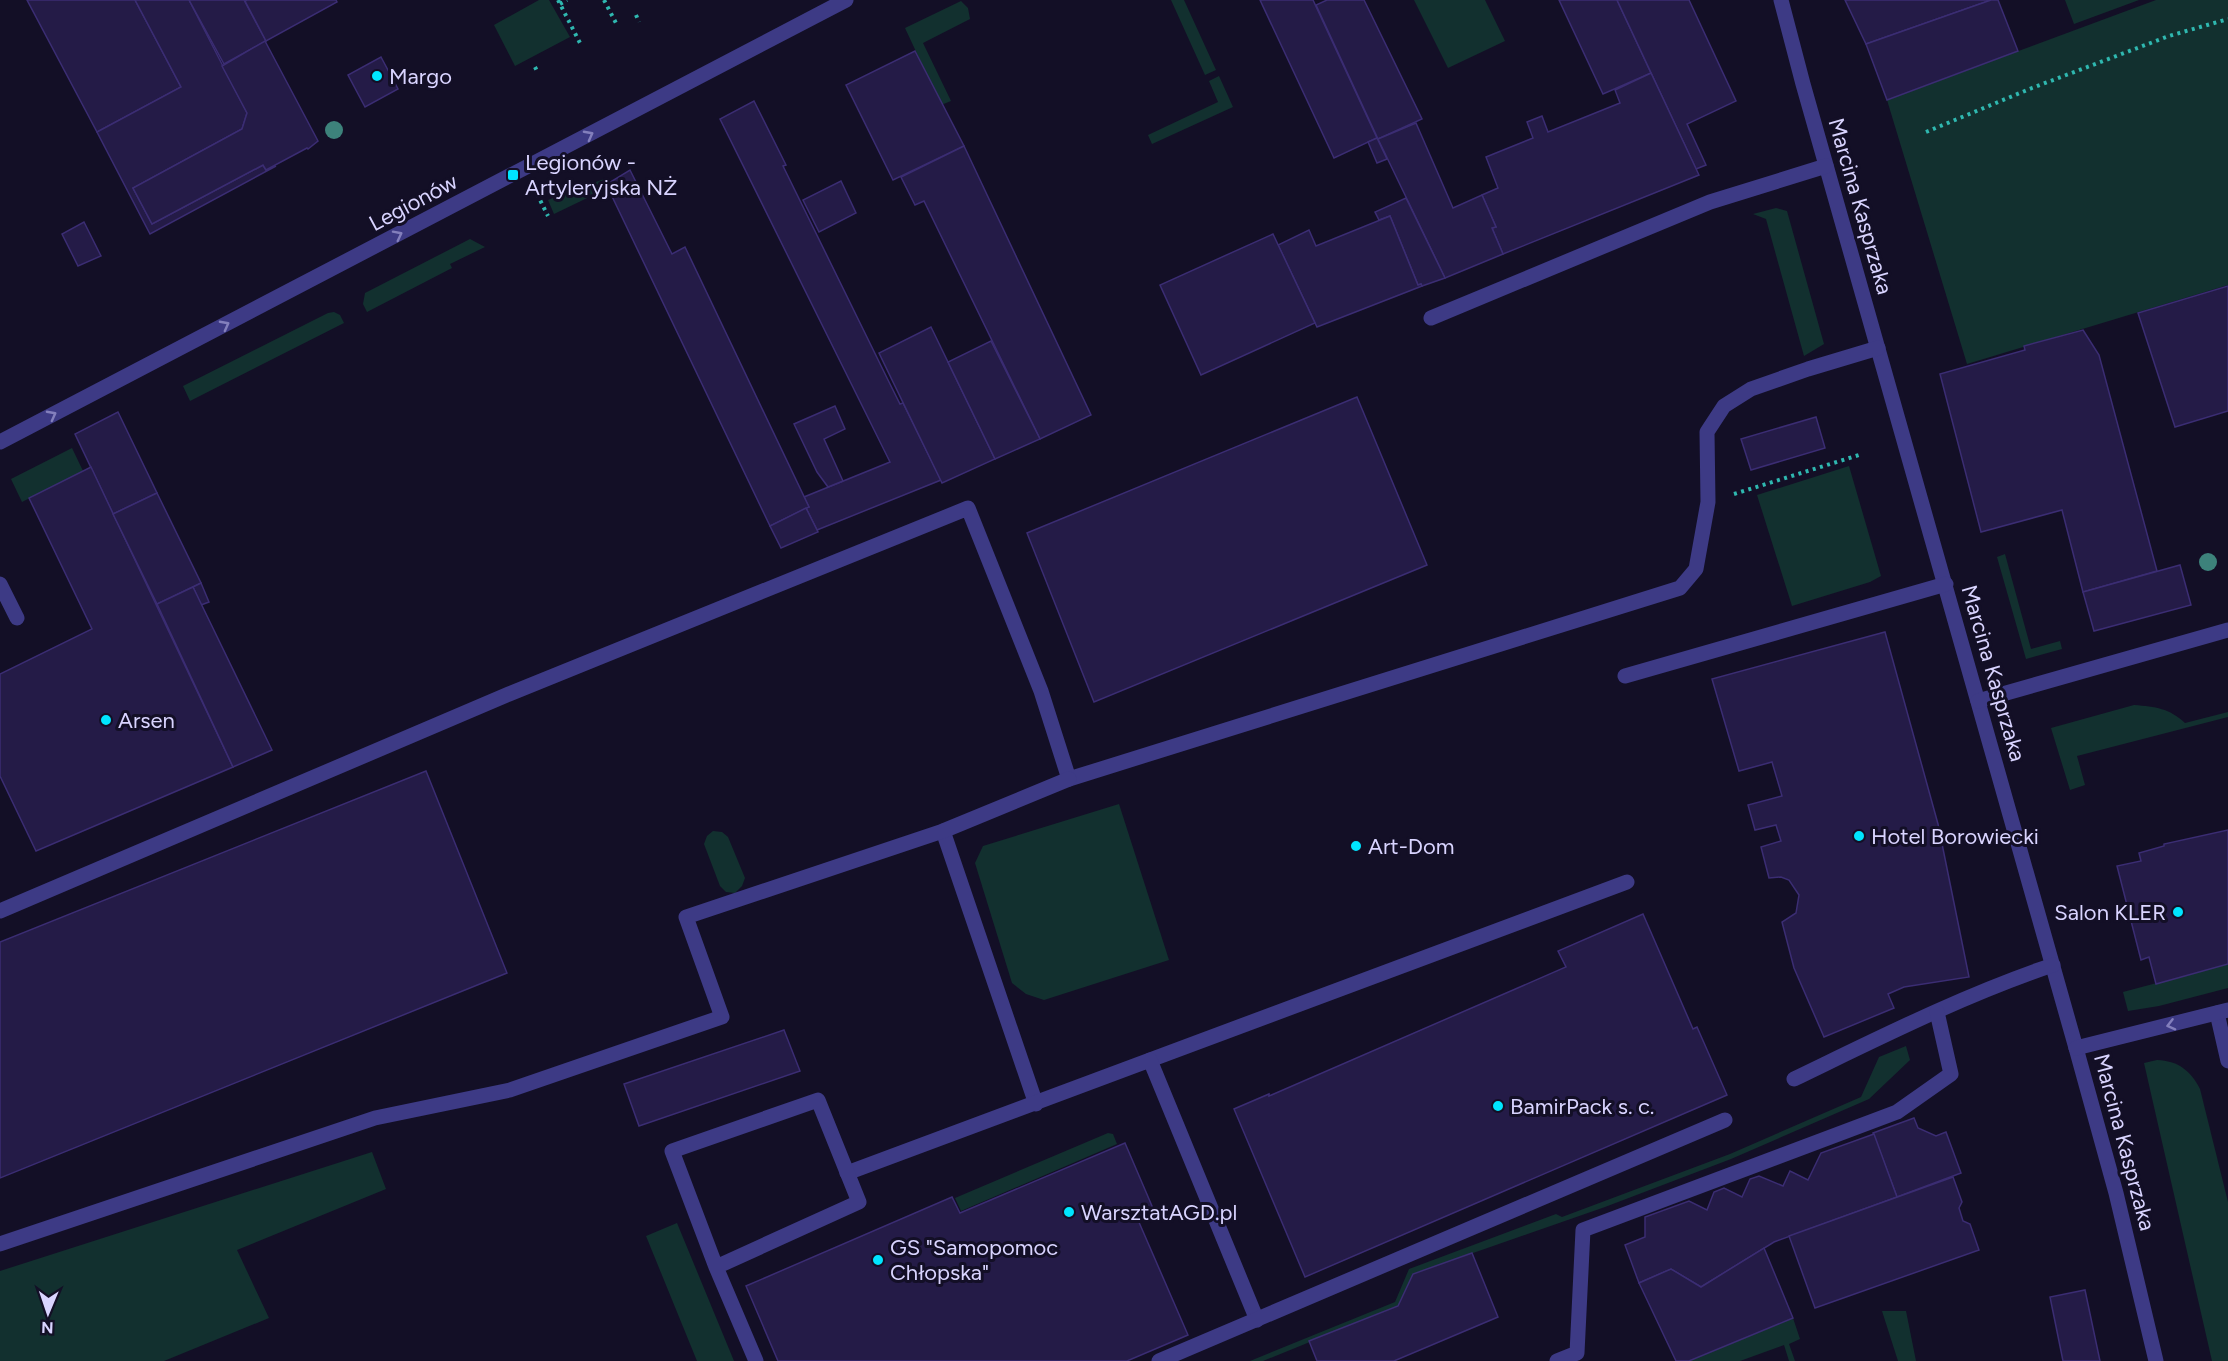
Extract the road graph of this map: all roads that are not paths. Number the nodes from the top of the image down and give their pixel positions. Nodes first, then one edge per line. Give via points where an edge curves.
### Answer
1 (846, 0) edge
2 (1781, 0) edge
3 (1826, 166) junction
4 (1431, 318) dead end
5 (1878, 348) junction
6 (0, 442) edge
7 (0, 584) edge
8 (1946, 584) junction
9 (17, 618) dead end
10 (2228, 630) edge
11 (1625, 676) dead end
12 (1978, 701) junction
13 (1069, 779) junction
14 (942, 831) junction
15 (1627, 882) dead end
16 (0, 911) edge
17 (2053, 965) junction
18 (1937, 1012) junction
19 (2222, 1012) edge
20 (2076, 1048) junction
21 (1150, 1060) junction
22 (2228, 1061) edge
23 (1794, 1079) dead end
24 (1036, 1104) junction
25 (1725, 1120) dead end
26 (847, 1173) junction
27 (0, 1244) edge
28 (716, 1267) junction
29 (1257, 1320) junction
30 (756, 1361) edge
31 (1159, 1361) edge
32 (1557, 1361) edge
33 (2156, 1361) edge

6 -> 1 street, Legionów
2 - 3 street, Marcina Kasprzaka
3 - 4 street via 1710,202
3 - 5 street, Marcina Kasprzaka
5 - 8 street, Marcina Kasprzaka
5 - 13 street via 1751,388 1724,405 1707,432 1708,502 1696,569 1680,588
7 - 9 street
8 - 11 street
8 - 12 street, Marcina Kasprzaka
10 - 12 street
12 - 17 street, Marcina Kasprzaka
13 - 14 street
13 - 16 street via 1041,691 968,508 509,694
14 - 24 street
14 - 27 street via 686,917 722,1017 510,1090 375,1118
15 - 21 street
17 - 18 street
17 - 20 street, Marcina Kasprzaka
18 - 23 street
18 - 32 street via 1951,1074 1897,1112 1582,1230 1577,1353
19 -> 20 street
19 - 22 street
20 - 33 street, Marcina Kasprzaka
21 - 24 street
21 - 29 street
24 - 26 street
25 - 29 street
26 - 28 street via 859,1203
26 - 28 street via 818,1100 672,1151
28 - 30 street
29 - 31 street

